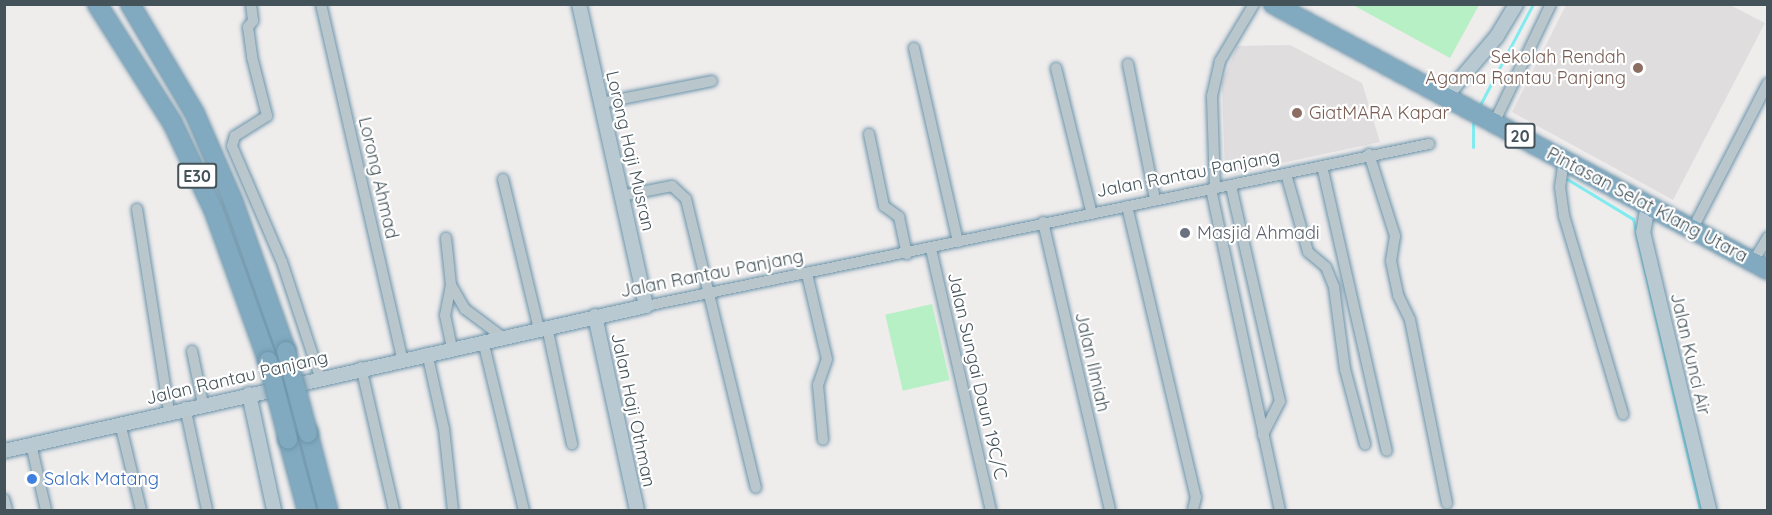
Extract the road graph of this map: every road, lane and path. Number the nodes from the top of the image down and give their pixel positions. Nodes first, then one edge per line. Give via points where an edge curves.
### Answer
1 (98, 4) edge
2 (130, 4) edge
3 (251, 4) edge
4 (321, 4) edge
5 (579, 4) edge
6 (1254, 4) edge
7 (1273, 4) edge
8 (1516, 4) edge
9 (1551, 4) edge
10 (914, 48) dead end
11 (1128, 64) dead end
12 (1056, 68) dead end
13 (712, 81) dead end
14 (1767, 83) edge
15 (1446, 96) junction
16 (601, 103) junction
17 (1494, 123) junction
18 (869, 134) dead end
19 (1429, 144) dead end
20 (1369, 154) junction
21 (1564, 159) junction
22 (1322, 166) junction
23 (1286, 174) junction
24 (502, 179) dead end
25 (1231, 186) junction
26 (1213, 188) junction
27 (621, 196) junction
28 (1155, 199) junction
29 (1648, 205) junction
30 (1127, 206) junction
31 (137, 209) dead end
32 (1091, 211) junction
33 (1042, 222) junction
34 (1692, 230) junction
35 (1767, 237) edge
36 (446, 238) dead end
37 (958, 242) junction
38 (931, 249) junction
39 (907, 254) junction
40 (1760, 266) edge
41 (807, 274) junction
42 (451, 285) junction
43 (711, 294) junction
44 (646, 306) junction
45 (595, 316) junction
46 (543, 328) junction
47 (501, 336) junction
48 (483, 341) junction
49 (452, 348) junction
50 (192, 351) dead end
51 (427, 353) junction
52 (402, 358) junction
53 (362, 368) junction
54 (320, 377) junction
55 (249, 394) junction
56 (203, 404) junction
57 (185, 407) junction
58 (169, 411) junction
59 (1623, 414) dead end
60 (120, 423) junction
61 (1263, 435) junction
62 (823, 440) dead end
63 (31, 444) junction
64 (572, 444) dead end
65 (1365, 444) dead end
66 (4, 451) edge
67 (1387, 451) dead end
68 (756, 488) dead end
69 (4, 500) edge
70 (1447, 503) dead end
71 (7, 510) edge
72 (46, 510) edge
73 (141, 510) edge
74 (207, 510) edge
75 (274, 510) edge
76 (307, 510) edge
77 (328, 510) edge
78 (394, 510) edge
79 (453, 510) edge
80 (524, 510) edge
81 (637, 510) edge
82 (991, 510) edge
83 (1110, 510) edge
84 (1193, 510) edge
85 (1280, 510) edge
86 (1709, 510) edge

1 - 76 highway, E30, bridge via 172,122 214,212 268,361
2 - 77 highway, E30, bridge via 195,114 233,201 286,351
3 - 54 street via 249,37 267,116 235,136 232,147 282,262
4 - 52 street, Lorong Ahmad
5 - 16 street, Lorong Haji Musran
6 - 26 street via 1220,61 1212,96
7 - 15 highway, Pintasan Selat Klang Utara / 20
8 - 15 street via 1497,36
9 - 17 street
10 - 37 street
11 - 28 street
12 - 32 street
13 - 16 street
14 - 34 street
15 - 17 highway, Pintasan Selat Klang Utara / 20
16 - 27 street, Lorong Haji Musran
17 - 21 highway, Pintasan Selat Klang Utara / 20
18 - 39 street via 884,206 899,217
19 - 20 street, Jalan Rantau Panjang
20 - 22 street, Jalan Rantau Panjang
20 - 70 street via 1395,236 1390,261 1398,295 1410,320
21 - 29 highway, Pintasan Selat Klang Utara / 20
21 - 59 street via 1560,187 1564,216
22 - 23 street, Jalan Rantau Panjang
22 - 67 street
23 - 25 street, Jalan Rantau Panjang
23 - 65 street via 1308,252 1326,267 1334,287 1346,369
24 - 46 street
25 - 26 street, Jalan Rantau Panjang
25 - 61 street via 1280,401
26 - 28 street, Jalan Rantau Panjang
26 - 61 street
27 - 43 street via 672,186 681,190
27 - 44 street, Lorong Haji Musran
28 - 30 street, Jalan Rantau Panjang
29 - 34 highway, Pintasan Selat Klang Utara / 20
29 - 86 street, Jalan Kunci Air via 1643,232
30 - 32 street, Jalan Rantau Panjang
30 - 84 street via 1196,497
31 - 58 street
32 - 33 street, Jalan Rantau Panjang
33 - 37 street, Jalan Rantau Panjang
33 - 83 street, Jalan Ilmiah
34 - 40 highway, Pintasan Selat Klang Utara / 20
35 - 40 street
36 - 42 street
37 - 38 street, Jalan Rantau Panjang
38 - 39 street, Jalan Rantau Panjang
38 - 82 street, Jalan Sungai Daun 19C/C
39 - 41 street, Jalan Rantau Panjang
41 - 43 street, Jalan Rantau Panjang
41 - 62 street via 826,359 818,385
42 - 47 street via 465,309
42 - 49 street via 445,315
43 - 44 street, Jalan Rantau Panjang
43 - 68 street
44 - 45 street, Jalan Rantau Panjang
45 - 46 street, Jalan Rantau Panjang
45 - 81 street, Jalan Haji Othman
46 - 47 street, Jalan Rantau Panjang
46 - 64 street
47 - 48 street, Jalan Rantau Panjang
48 - 49 street, Jalan Rantau Panjang
48 - 80 street
49 - 51 street, Jalan Rantau Panjang
50 - 56 street
51 - 52 street, Jalan Rantau Panjang
51 - 79 street via 444,429
52 - 53 street, Jalan Rantau Panjang
53 - 54 street, Jalan Rantau Panjang
53 - 78 street
54 - 55 street, Jalan Rantau Panjang
55 - 56 street, Jalan Rantau Panjang
55 - 75 street
56 - 57 street, Jalan Rantau Panjang
57 - 58 street, Jalan Rantau Panjang
57 - 74 street
58 - 60 street, Jalan Rantau Panjang
60 - 63 street, Jalan Rantau Panjang
60 - 73 street
61 - 85 street
63 - 66 street, Jalan Rantau Panjang
63 - 72 street
69 - 71 street

